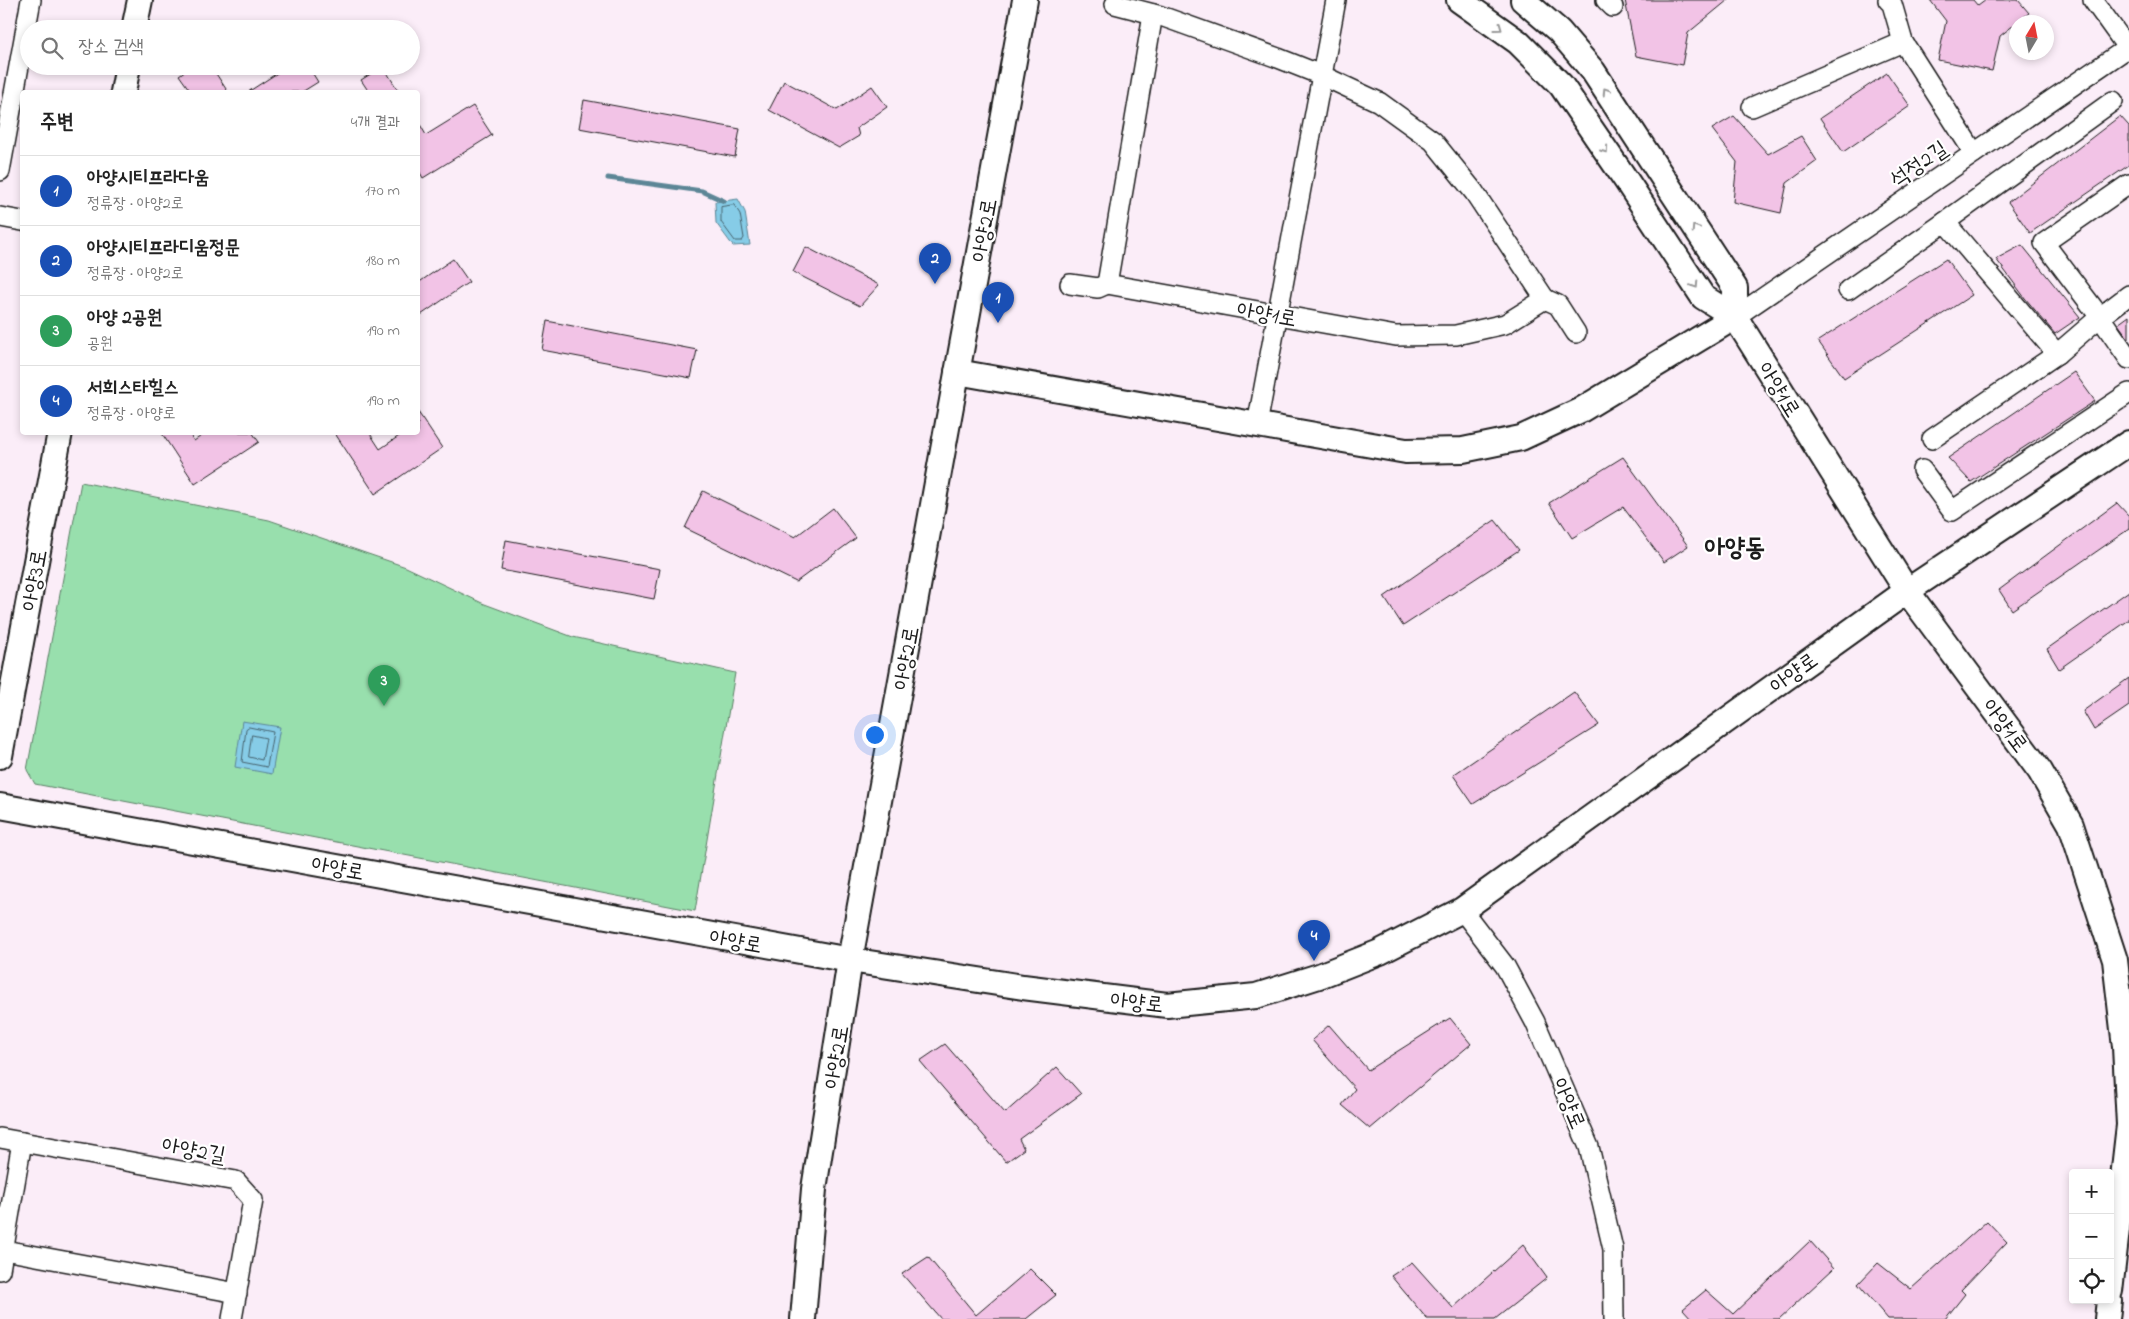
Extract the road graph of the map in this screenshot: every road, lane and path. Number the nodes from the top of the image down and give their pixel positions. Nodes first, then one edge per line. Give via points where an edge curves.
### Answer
1 (31, 0) edge
2 (140, 0) edge
3 (1025, 0) edge
4 (1336, 0) edge
5 (1459, 0) edge
6 (1523, 0) edge
7 (1888, 0) edge
8 (2093, 0) edge
9 (1115, 4) dead end
10 (1153, 14) junction
11 (27, 20) edge
12 (136, 20) edge
13 (1903, 42) junction
14 (2128, 48) edge
15 (20, 61) edge
16 (126, 75) edge
17 (1321, 75) junction
18 (123, 90) edge
19 (2113, 101) dead end
20 (1752, 107) dead end
21 (1974, 153) junction
22 (0, 171) edge
23 (2129, 184) edge
24 (0, 218) edge
25 (20, 221) edge
26 (1945, 222) junction
27 (1070, 284) dead end
28 (1107, 284) junction
29 (1848, 290) dead end
30 (2129, 294) edge
31 (1545, 299) junction
32 (1277, 315) junction
33 (1735, 317) junction
34 (2100, 317) junction
35 (1576, 332) dead end
36 (2057, 354) junction
37 (2129, 358) edge
38 (957, 372) junction
39 (2129, 393) edge
40 (1257, 425) junction
41 (59, 435) edge
42 (1932, 439) dead end
43 (2129, 443) edge
44 (1922, 470) dead end
45 (1907, 591) junction
46 (0, 756) edge
47 (0, 806) edge
48 (1462, 910) junction
49 (850, 960) junction
50 (2129, 1125) edge
51 (0, 1138) edge
52 (22, 1142) junction
53 (2125, 1186) edge
54 (4, 1250) junction
55 (2114, 1263) edge
56 (0, 1270) edge
57 (237, 1292) junction
58 (2109, 1304) edge
59 (232, 1319) edge
60 (803, 1319) edge
61 (1614, 1319) edge
62 (2108, 1319) edge

1 - 11 street
2 - 12 street
3 - 38 street, 아양2로
4 - 17 street
5 -> 33 street, 아양1로 via 1518,42 1561,85 1703,297
33 -> 6 street via 1734,288 1593,71 1559,31
7 - 13 street
8 - 14 street, 석정2길
9 - 10 street
10 - 17 street
10 - 28 street
13 - 20 street
13 - 21 street
14 - 21 street, 석정2길
15 - 22 street
16 - 18 street
17 - 31 street via 1379,102 1433,141 1474,192
17 - 32 street
19 - 26 street
21 - 33 street, 석정2길
23 - 34 street via 2044,243
24 - 25 street
26 - 29 street
26 - 36 street
27 - 28 street, 아양1로 via 1098,288
28 - 32 street, 아양1로
30 - 34 street
31 - 32 street, 아양1로 via 1504,324 1456,335 1396,336
31 - 35 street via 1558,305
32 - 40 street
33 - 40 street via 1581,410 1521,438 1463,450 1406,451
33 - 45 street, 아양1로
34 - 36 street
34 - 37 street
36 - 42 street
38 - 40 street
38 - 49 street, 아양2로
39 - 44 street via 1952,511
41 - 46 street, 아양3로
43 - 45 street, 아양로
45 - 48 street, 아양로
45 - 50 street, 아양1로 via 2040,771 2071,825 2115,960 2125,1047
47 - 49 street, 아양로
48 - 49 street, 아양로 via 1380,952 1319,976 1256,996 1167,1006
48 - 61 street, 아양로 via 1505,966 1535,1022 1589,1147 1613,1248
49 - 60 street, 아양2로 via 814,1189
50 - 53 street, 아양1로
51 - 52 street, 아양2길
52 - 54 street
52 - 57 street, 아양2길 via 236,1181 253,1200
53 - 55 street, 아양1로
54 - 56 street
54 - 57 street
57 - 59 street, 아양2길
58 - 62 street

